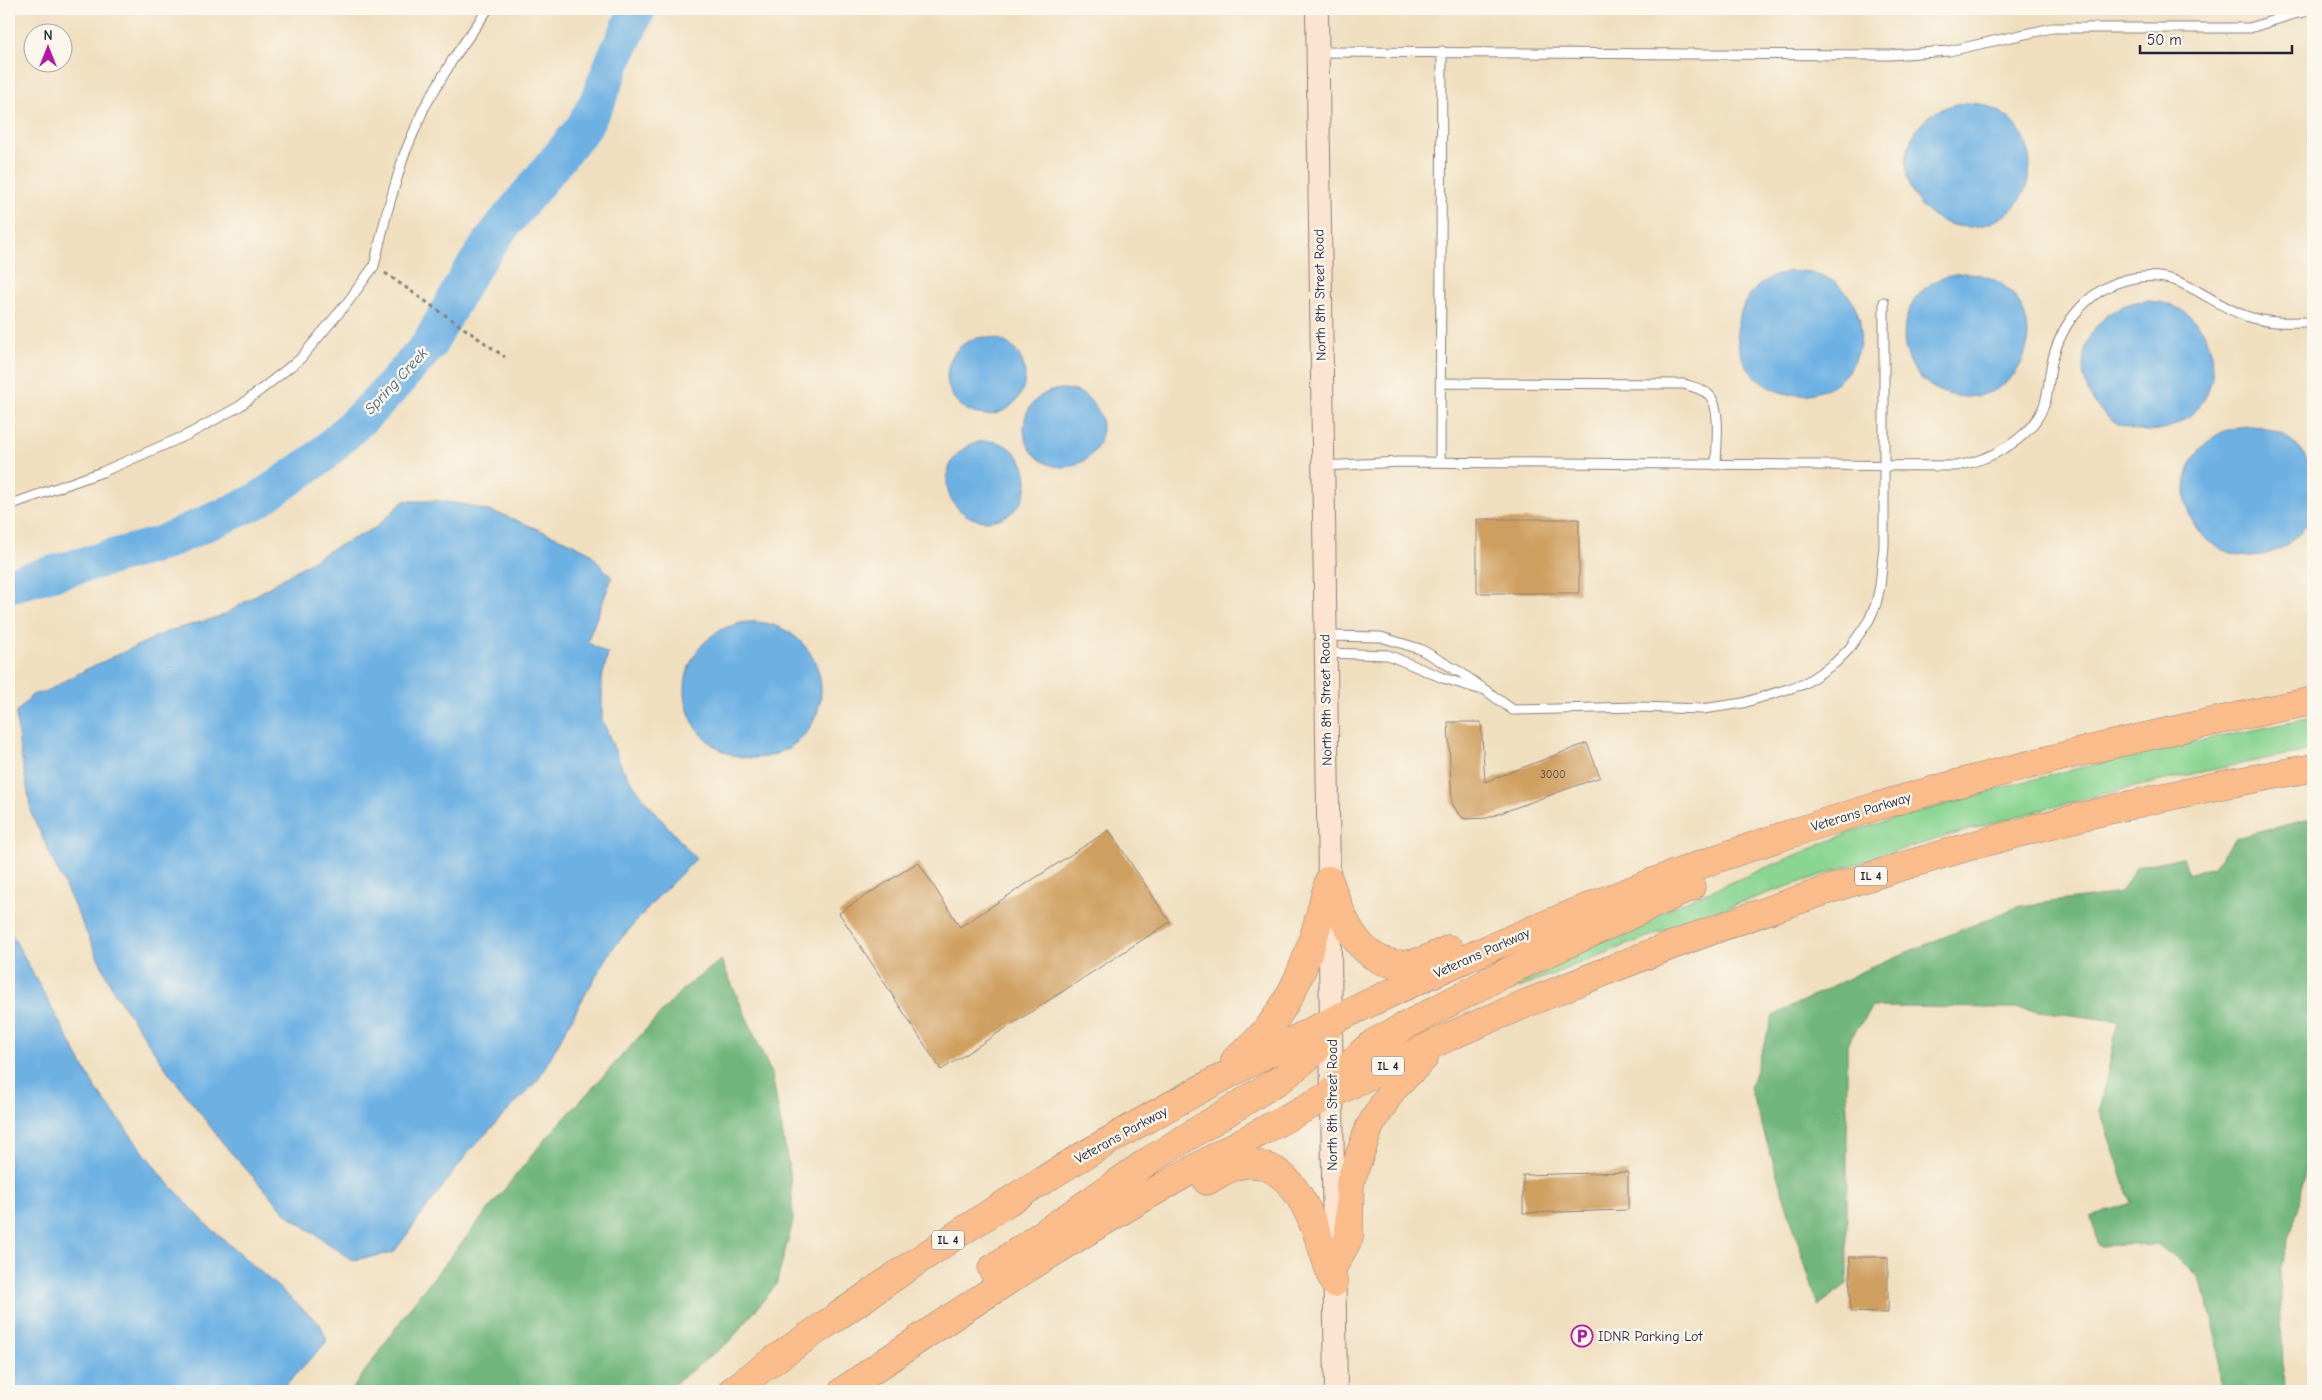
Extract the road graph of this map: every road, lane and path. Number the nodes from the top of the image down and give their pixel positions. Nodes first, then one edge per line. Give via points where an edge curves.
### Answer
1 (488, 9) edge
2 (1317, 9) edge
3 (2313, 10) edge
4 (1442, 51) junction
5 (1318, 52) junction
6 (389, 276) dead end
7 (1884, 302) dead end
8 (2313, 322) edge
9 (505, 357) dead end
10 (1441, 383) junction
11 (1440, 462) junction
12 (1716, 464) junction
13 (1323, 466) junction
14 (1884, 466) junction
15 (9, 505) edge
16 (1325, 644) junction
17 (1484, 690) junction
18 (2313, 701) edge
19 (2313, 768) edge
20 (1716, 859) junction
21 (1678, 873) junction
22 (1330, 880) junction
23 (1332, 1022) junction
24 (1445, 1039) junction
25 (1332, 1094) junction
26 (1174, 1105) junction
27 (1334, 1275) junction
28 (982, 1296) junction
29 (924, 1334) junction
30 (732, 1391) edge
31 (842, 1391) edge
32 (1336, 1391) edge

1 - 15 lane via 452,59 424,108 404,156 374,266 300,359 240,406 187,435 102,472
2 - 5 street, North 8th Street Road
3 - 4 lane via 2250,28 2052,28 1949,51 1890,55
4 - 5 lane
4 - 10 lane
5 - 13 street, North 8th Street Road
6 - 9 path
7 - 14 lane
8 - 14 lane via 2265,321 2247,317 2192,286 2157,276 2114,283 2080,306 2065,324 2054,354 2044,404 2035,420 2007,446 1990,457 1956,466
10 - 11 lane
10 - 12 lane via 1684,384 1698,388 1710,395 1716,406
11 - 12 lane
11 - 13 lane
12 - 14 lane
13 - 16 street, North 8th Street Road
14 - 17 lane via 1882,568 1876,604 1849,649 1804,684 1743,703 1703,709 1514,710
16 - 17 lane via 1388,655 1443,678
16 - 17 lane via 1374,636 1392,639 1460,672
16 - 22 street, North 8th Street Road
18 - 20 highway, Veterans Parkway / IL 4 via 2151,734 2020,766 1850,814
19 - 24 highway, IL 4 via 2195,791 2036,828 1938,855 1732,922
20 - 21 highway, Veterans Parkway / IL 4
20 - 25 highway via 1700,883 1513,969 1375,1042 1346,1070
21 - 22 highway via 1624,877 1407,964 1382,959 1369,953 1358,942 1344,922
21 - 23 highway, Veterans Parkway / IL 4 via 1530,932
22 - 23 street, North 8th Street Road
22 - 26 highway via 1312,946 1285,1006 1254,1046
23 - 25 street, North 8th Street Road
23 - 26 highway, Veterans Parkway / IL 4
23 - 29 highway via 1314,1051 1284,1076 1166,1150 999,1263 948,1301
24 - 25 highway, IL 4
24 - 27 highway via 1392,1090 1370,1126 1350,1182 1349,1238
25 - 27 street, North 8th Street Road
25 - 28 highway, IL 4 via 1096,1225
26 - 30 highway, Veterans Parkway / IL 4 via 1094,1149 939,1246
27 - 28 highway via 1298,1192 1275,1172 1244,1164 1232,1167 1038,1278
27 - 32 street, North 8th Street Road
28 - 29 highway, IL 4
29 - 31 highway, IL 4

